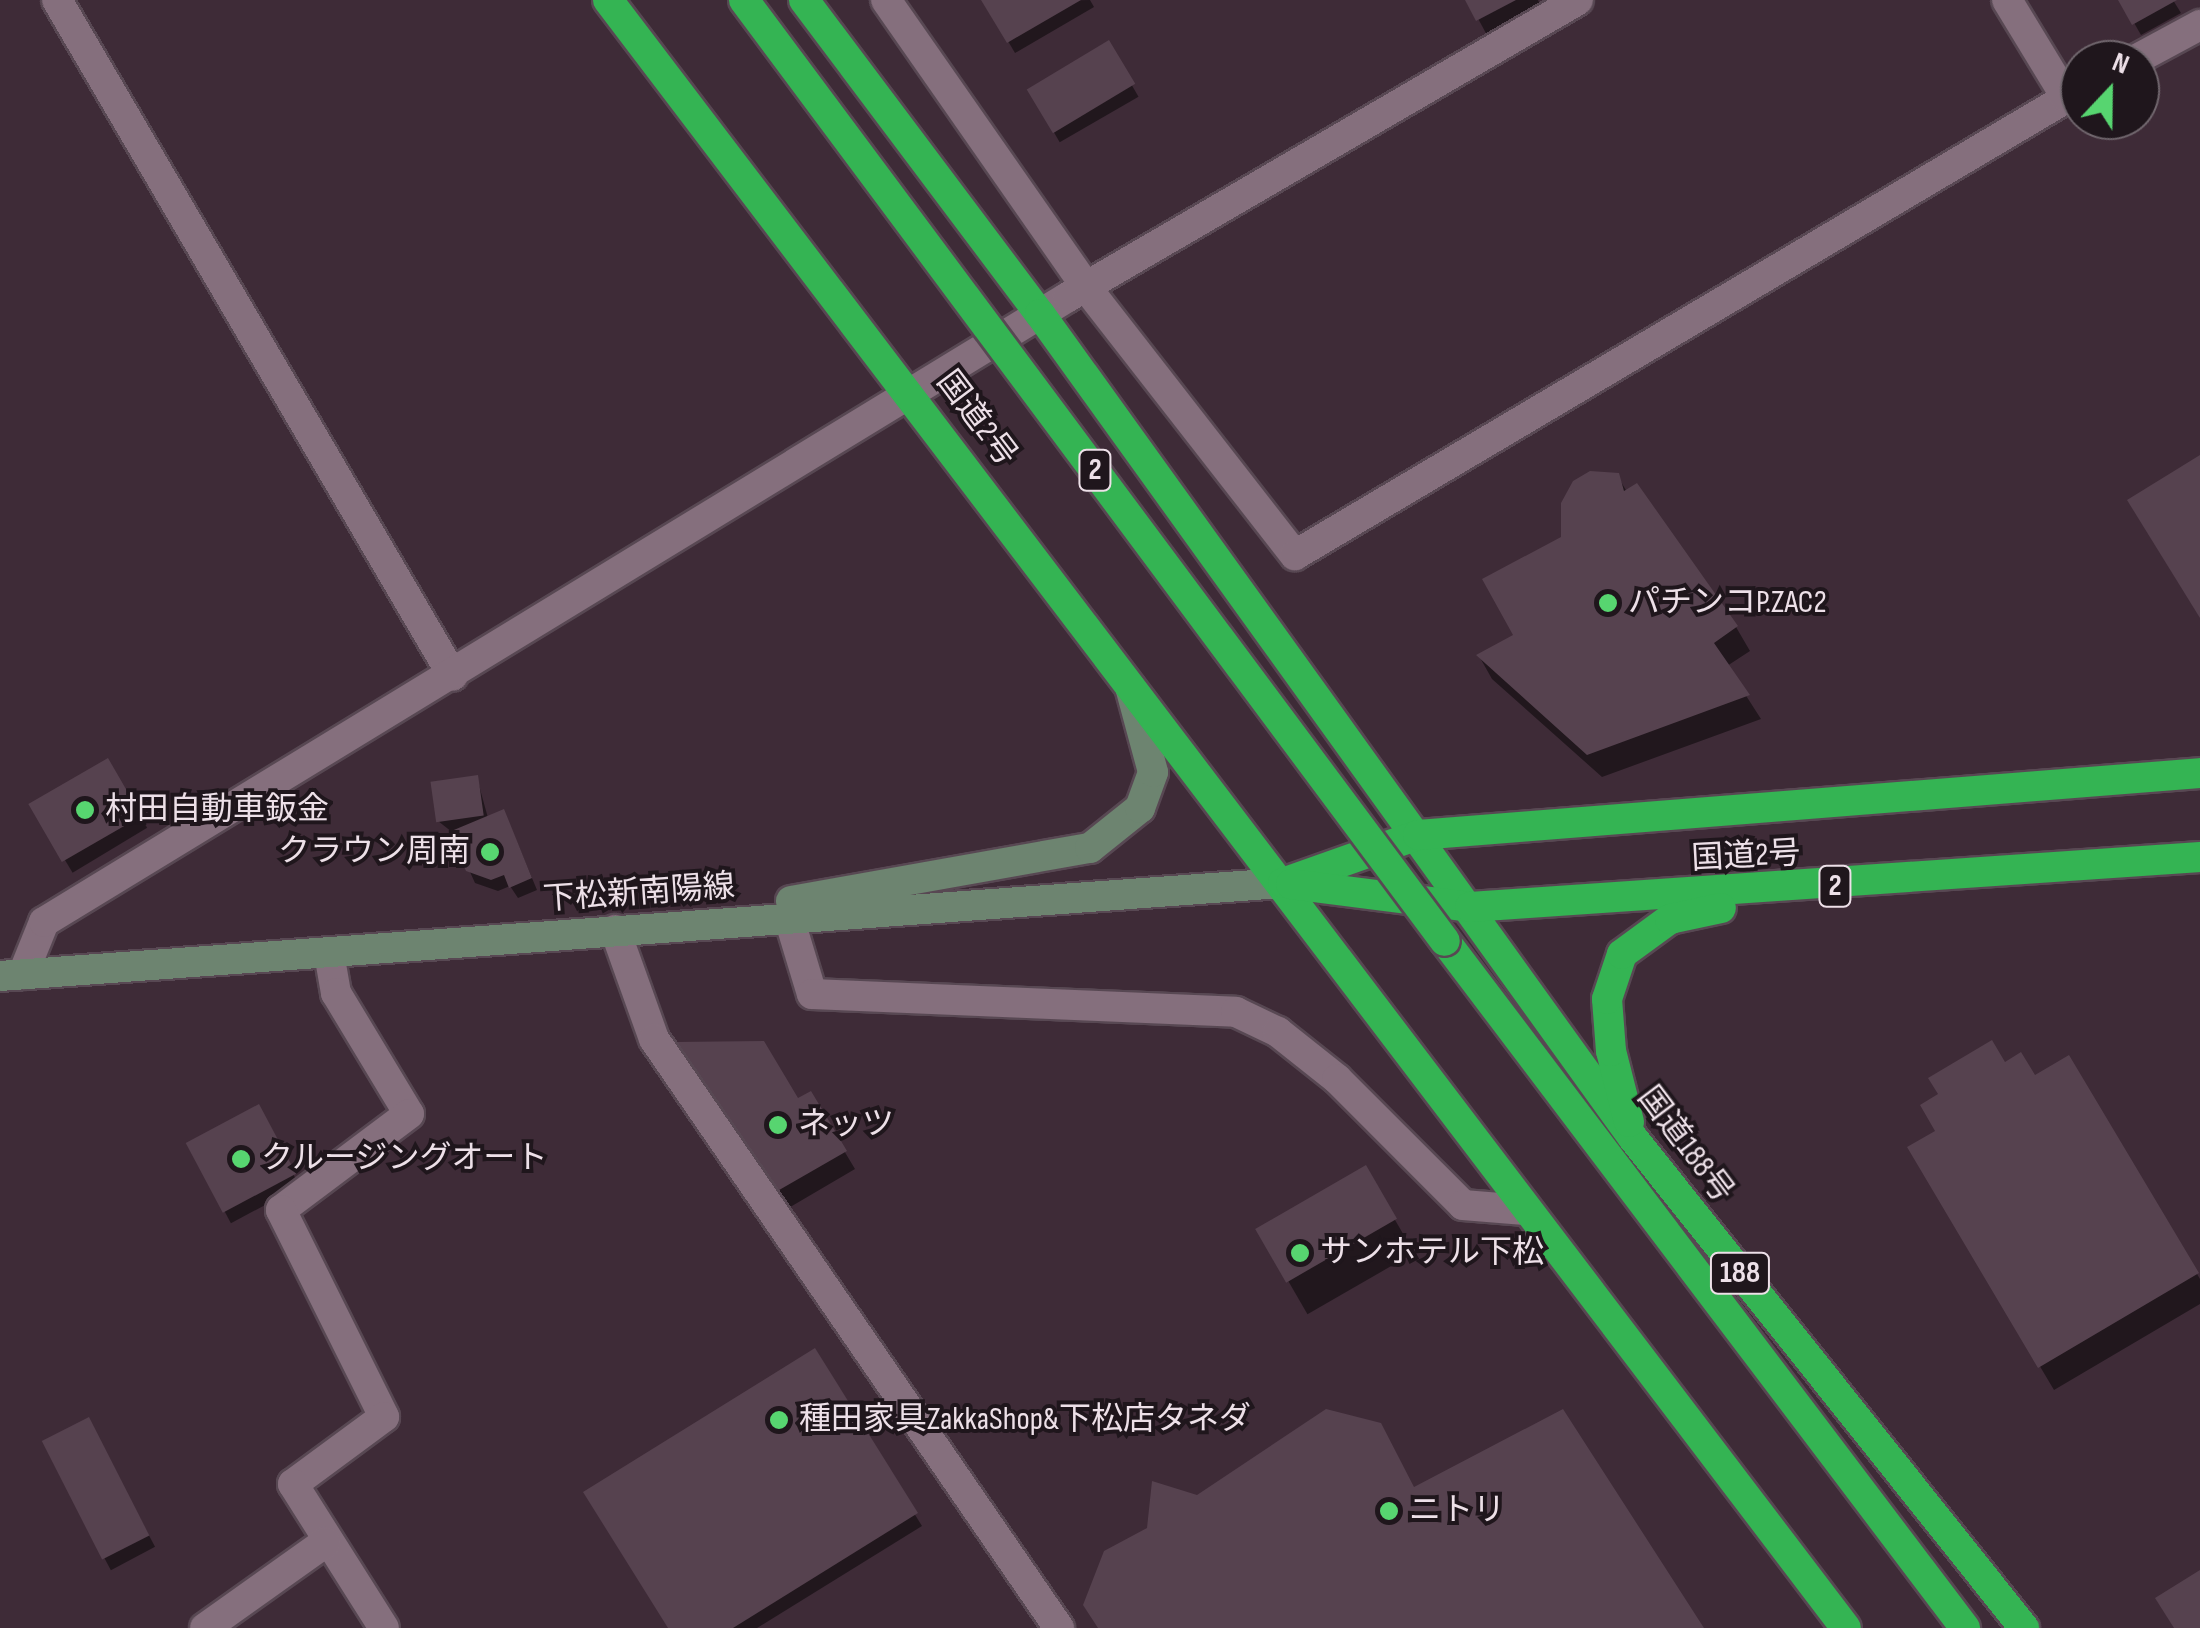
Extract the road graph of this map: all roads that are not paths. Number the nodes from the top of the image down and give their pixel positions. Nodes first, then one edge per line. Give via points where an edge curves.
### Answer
1 (58, 0) edge
2 (608, 0) edge
3 (744, 0) edge
4 (804, 0) edge
5 (886, 0) edge
6 (1578, 0) edge
7 (2007, 0) edge
8 (2200, 25) edge
9 (2160, 47) edge
10 (2060, 75) edge
11 (2060, 101) edge
12 (1086, 287) junction
13 (1040, 314) junction
14 (913, 393) junction
15 (453, 676) junction
16 (1130, 687) junction
17 (2200, 774) edge
18 (1418, 835) junction
19 (2200, 857) edge
20 (1283, 883) junction
21 (1816, 888) junction
22 (1470, 907) junction
23 (789, 918) junction
24 (615, 930) junction
25 (1446, 940) joint
26 (329, 953) junction
27 (12, 974) edge
28 (1633, 1138) junction
29 (1525, 1210) junction
30 (326, 1542) junction
31 (205, 1628) edge
32 (384, 1628) edge
33 (1059, 1628) edge
34 (1846, 1628) edge
35 (1965, 1628) edge
36 (2024, 1628) edge

1 - 15 street
2 - 14 highway, 国道2号
3 - 25 highway, 国道2号 / 2, bridge
4 - 13 highway, 2
5 - 12 street
6 - 12 street
7 - 10 street
8 - 9 street
11 - 12 street via 1295,555
12 - 13 street
13 - 14 street
13 - 18 highway, 2
14 - 15 street
14 - 16 highway, 国道2号
15 - 27 street via 44,922
16 - 20 highway, 国道2号
16 - 24 main road via 1152,772 1140,808 1090,848
17 - 18 highway, 国道2号
18 - 20 highway, 国道2号
18 - 22 highway, 国道188号 / 188
19 - 21 highway, 国道2号 / 2
20 - 22 highway, 国道2号 / 2
20 - 23 main road, 下松新南陽線
20 - 29 highway
21 - 22 highway, 国道2号 / 2
21 - 28 highway, 188 via 1670,919 1622,954 1607,999 1611,1050
22 - 28 highway, 国道188号 / 188
23 - 24 main road, 下松新南陽線
23 - 29 street via 812,994 1236,1012 1278,1032 1336,1078 1463,1206
24 - 26 main road, 下松新南陽線
24 - 33 street via 654,1038
25 - 35 highway, 188
26 - 27 main road, 下松新南陽線
26 - 30 street via 336,993 409,1114 281,1210 384,1417 293,1484
28 - 36 highway, 国道188号 / 188
29 - 34 highway
30 - 31 street
30 - 32 street

